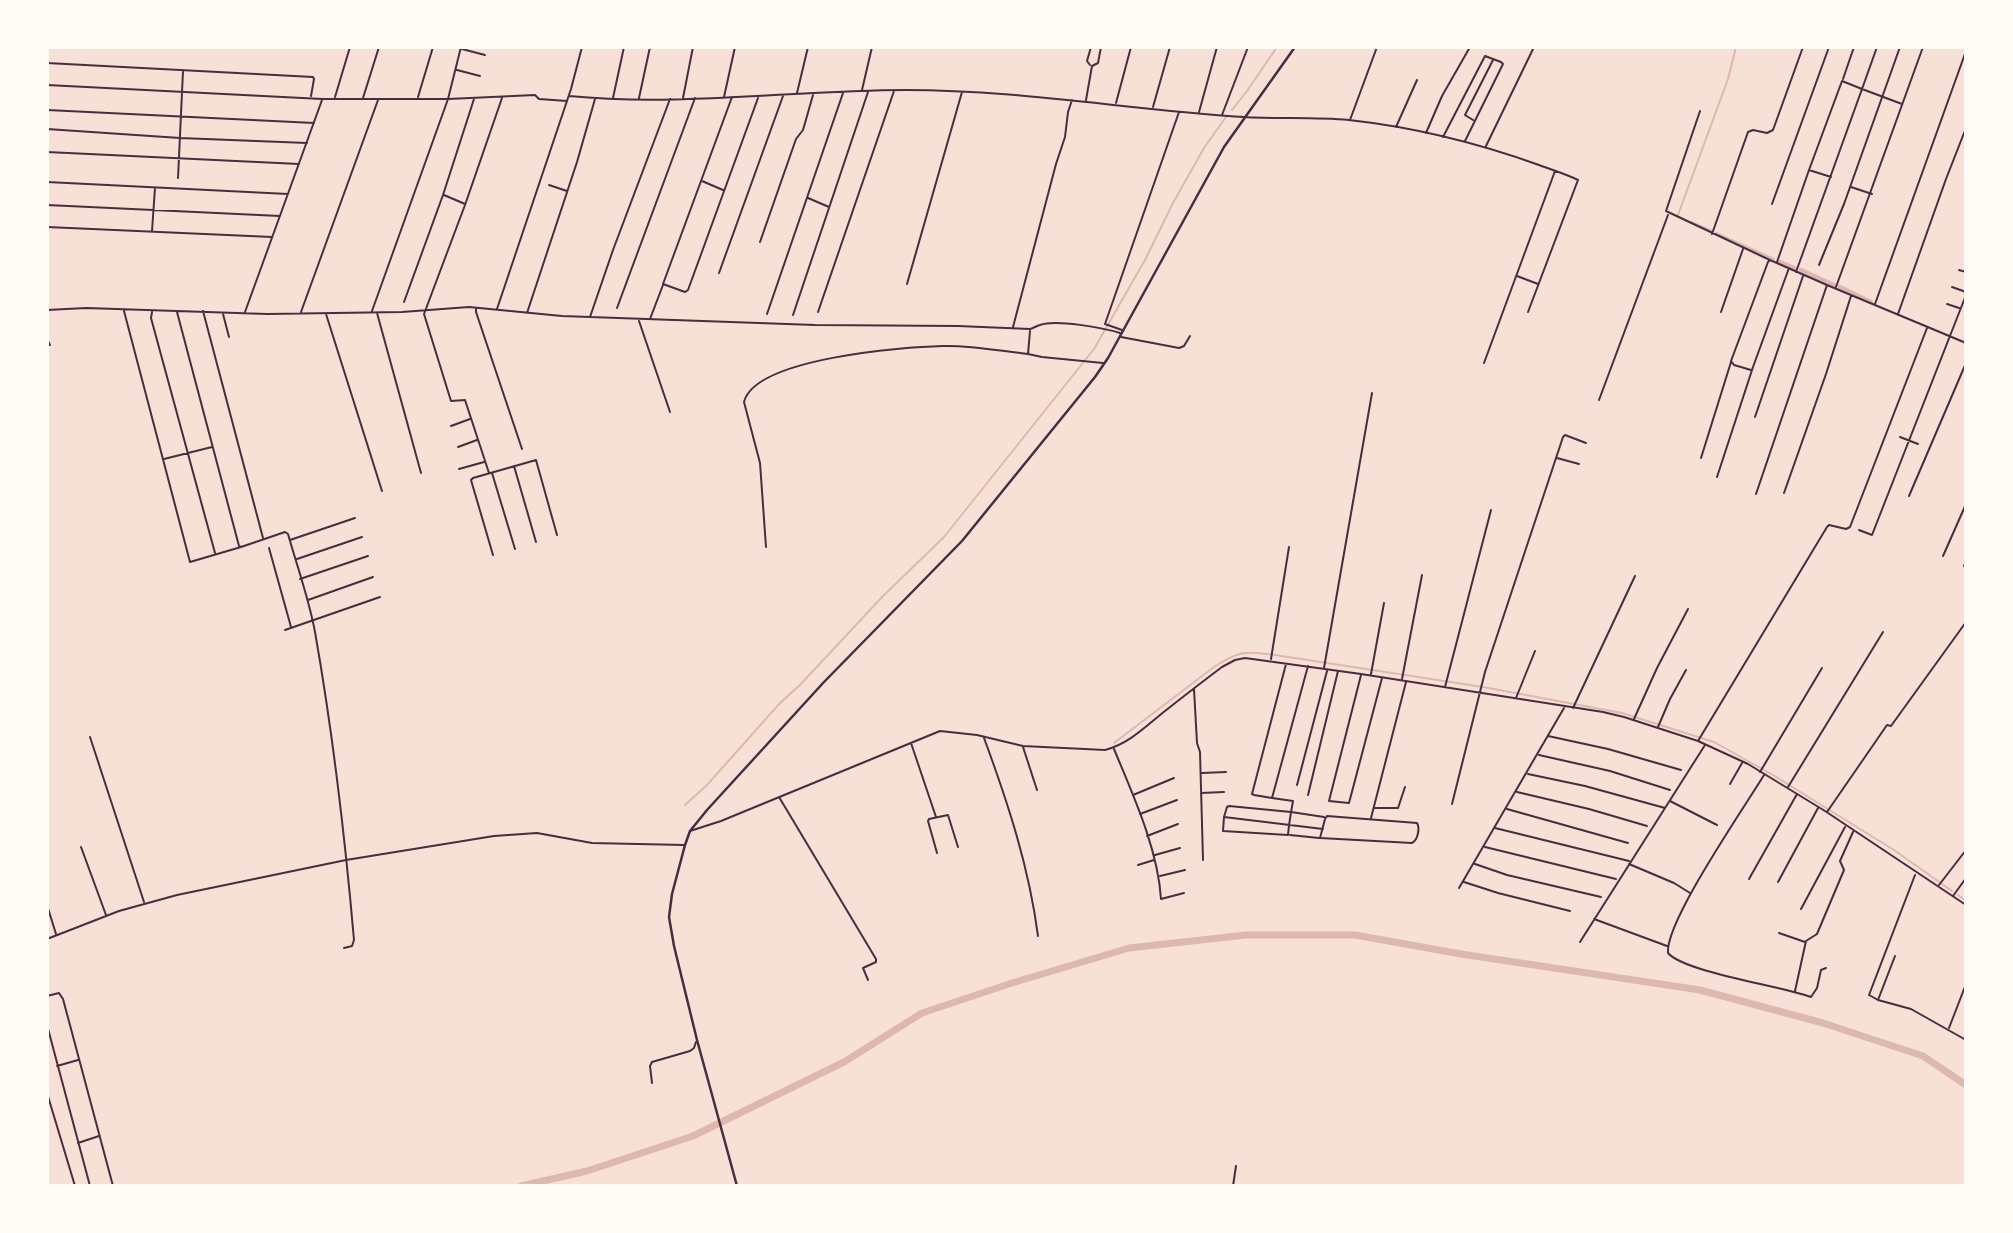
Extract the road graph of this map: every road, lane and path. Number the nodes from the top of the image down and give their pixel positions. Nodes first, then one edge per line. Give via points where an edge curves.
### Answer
1 (350, 47) edge
2 (379, 47) edge
3 (433, 47) edge
4 (582, 47) edge
5 (624, 47) edge
6 (650, 47) edge
7 (693, 47) edge
8 (735, 47) edge
9 (808, 47) edge
10 (872, 47) edge
11 (1091, 47) edge
12 (1101, 47) edge
13 (1131, 47) edge
14 (1170, 47) edge
15 (1217, 47) edge
16 (1248, 47) edge
17 (1295, 47) edge
18 (1377, 47) edge
19 (1470, 47) edge
20 (1534, 47) edge
21 (1803, 47) edge
22 (1829, 47) edge
23 (1854, 47) edge
24 (1877, 47) edge
25 (1900, 47) edge
26 (1923, 47) edge
27 (461, 48) edge
28 (1966, 51) edge
29 (485, 55) dead end
30 (1493, 59) junction
31 (47, 63) edge
32 (1092, 66) junction
33 (456, 69) junction
34 (183, 70) junction
35 (480, 76) dead end
36 (1417, 80) dead end
37 (1842, 81) junction
38 (47, 85) edge
39 (1862, 89) junction
40 (895, 90) junction
41 (182, 91) junction
42 (862, 91) junction
43 (869, 91) junction
44 (962, 91) junction
45 (843, 92) junction
46 (797, 94) junction
47 (814, 94) junction
48 (783, 95) junction
49 (569, 96) junction
50 (503, 97) junction
51 (696, 97) junction
52 (724, 97) junction
53 (732, 97) junction
54 (758, 97) junction
55 (1883, 97) junction
56 (311, 98) junction
57 (475, 98) junction
58 (595, 98) junction
59 (683, 98) junction
60 (322, 99) junction
61 (335, 99) junction
62 (363, 99) junction
63 (378, 99) junction
64 (417, 99) junction
65 (448, 99) junction
66 (613, 99) junction
67 (639, 99) junction
68 (670, 99) junction
69 (1072, 100) junction
70 (567, 101) junction
71 (1086, 101) junction
72 (1116, 104) junction
73 (1903, 104) junction
74 (1152, 108) junction
75 (47, 110) edge
76 (1179, 111) junction
77 (1700, 111) dead end
78 (1199, 113) junction
79 (181, 116) junction
80 (1223, 116) junction
81 (1246, 117) junction
82 (1350, 121) junction
83 (1475, 121) junction
84 (314, 123) junction
85 (1396, 127) junction
86 (1966, 128) edge
87 (47, 129) edge
88 (1426, 133) junction
89 (1443, 137) junction
90 (180, 138) junction
91 (307, 142) junction
92 (1465, 142) junction
93 (1485, 147) junction
94 (946, 150) junction
95 (950, 151) dead end
96 (47, 152) edge
97 (178, 157) junction
98 (299, 163) junction
99 (1809, 170) junction
100 (1555, 171) junction
101 (1830, 177) junction
102 (178, 178) dead end
103 (701, 181) junction
104 (47, 182) edge
105 (549, 184) dead end
106 (155, 187) junction
107 (1850, 187) junction
108 (723, 190) junction
109 (567, 191) junction
110 (288, 194) junction
111 (1872, 194) junction
112 (443, 195) junction
113 (807, 198) junction
114 (1772, 204) dead end
115 (47, 205) edge
116 (465, 205) junction
117 (830, 208) junction
118 (153, 210) junction
119 (1668, 214) junction
120 (280, 216) junction
121 (47, 227) edge
122 (152, 232) junction
123 (1712, 234) junction
124 (273, 237) junction
125 (760, 242) dead end
126 (1743, 248) junction
127 (1769, 261) junction
128 (1776, 263) junction
129 (1819, 265) dead end
130 (1789, 268) junction
131 (1959, 270) dead end
132 (1796, 272) junction
133 (1966, 272) edge
134 (719, 273) dead end
135 (1803, 275) junction
136 (1516, 276) junction
137 (663, 284) junction
138 (907, 284) dead end
139 (1539, 284) junction
140 (1827, 285) junction
141 (1952, 287) dead end
142 (1836, 288) junction
143 (1966, 294) edge
144 (1851, 295) junction
145 (404, 302) dead end
146 (1947, 304) dead end
147 (1875, 305) junction
148 (477, 308) junction
149 (617, 308) dead end
150 (426, 309) junction
151 (1960, 309) junction
152 (47, 310) edge
153 (124, 310) junction
154 (496, 310) junction
155 (152, 311) junction
156 (177, 311) junction
157 (203, 311) junction
158 (223, 312) junction
159 (371, 312) junction
160 (377, 312) junction
161 (818, 312) dead end
162 (1528, 312) dead end
163 (1721, 312) dead end
164 (245, 313) junction
165 (301, 313) junction
166 (326, 313) junction
167 (527, 313) junction
168 (767, 314) dead end
169 (793, 315) dead end
170 (1898, 316) junction
171 (590, 317) junction
172 (638, 318) junction
173 (650, 319) junction
174 (1012, 328) junction
175 (1107, 328) junction
176 (1927, 328) junction
177 (1030, 329) junction
178 (1121, 333) junction
179 (1190, 336) dead end
180 (1950, 336) junction
181 (229, 337) dead end
182 (47, 339) edge
183 (1966, 343) edge
184 (50, 345) dead end
185 (1028, 354) junction
186 (1731, 361) junction
187 (1104, 363) junction
188 (1484, 363) dead end
189 (1966, 363) edge
190 (1752, 370) junction
191 (1372, 393) dead end
192 (1599, 400) dead end
193 (670, 412) dead end
194 (1755, 417) dead end
195 (471, 419) junction
196 (451, 426) dead end
197 (1900, 437) dead end
198 (478, 440) junction
199 (1909, 440) junction
200 (1586, 443) dead end
201 (1918, 444) dead end
202 (213, 447) junction
203 (458, 447) dead end
204 (522, 449) dead end
205 (188, 453) junction
206 (1556, 457) junction
207 (1701, 458) dead end
208 (164, 459) junction
209 (485, 461) junction
210 (1578, 464) dead end
211 (514, 466) junction
212 (459, 469) dead end
213 (421, 473) dead end
214 (490, 473) junction
215 (1717, 477) dead end
216 (382, 491) dead end
217 (1784, 493) dead end
218 (1756, 494) dead end
219 (1909, 496) dead end
220 (1966, 504) edge
221 (1491, 510) dead end
222 (355, 518) dead end
223 (1859, 530) dead end
224 (557, 534) dead end
225 (362, 537) dead end
226 (264, 539) junction
227 (290, 540) junction
228 (536, 542) dead end
229 (241, 547) junction
230 (766, 547) dead end
231 (1289, 547) dead end
232 (269, 548) dead end
233 (515, 549) dead end
234 (215, 554) junction
235 (493, 555) dead end
236 (368, 556) dead end
237 (1943, 556) dead end
238 (295, 560) junction
239 (1966, 561) edge
240 (1964, 566) edge
241 (1422, 575) dead end
242 (1634, 576) dead end
243 (373, 577) dead end
244 (300, 579) junction
245 (380, 597) dead end
246 (306, 600) junction
247 (1384, 603) dead end
248 (1688, 609) dead end
249 (312, 621) junction
250 (1966, 622) edge
251 (291, 628) junction
252 (285, 630) dead end
253 (1883, 632) dead end
254 (1535, 651) dead end
255 (1270, 660) junction
256 (1287, 663) junction
257 (1308, 666) junction
258 (1325, 668) junction
259 (1822, 668) dead end
260 (1338, 670) junction
261 (1686, 670) dead end
262 (1371, 672) junction
263 (1361, 674) junction
264 (1382, 677) junction
265 (1402, 680) junction
266 (1406, 681) junction
267 (1446, 686) junction
268 (1194, 688) junction
269 (1480, 689) junction
270 (1516, 698) junction
271 (1564, 707) junction
272 (1573, 708) junction
273 (1633, 720) junction
274 (1657, 728) junction
275 (1547, 736) junction
276 (90, 737) dead end
277 (984, 737) junction
278 (1698, 741) junction
279 (910, 742) junction
280 (1705, 744) junction
281 (1023, 746) junction
282 (1113, 748) junction
283 (1538, 754) junction
284 (1743, 762) junction
285 (1681, 770) dead end
286 (1226, 772) dead end
287 (1760, 772) junction
288 (1200, 773) junction
289 (1527, 773) junction
290 (1765, 775) junction
291 (1174, 778) dead end
292 (1730, 784) dead end
293 (1297, 785) dead end
294 (1405, 787) dead end
295 (1787, 788) junction
296 (1037, 790) dead end
297 (1670, 790) dead end
298 (1224, 792) dead end
299 (1516, 792) junction
300 (1201, 793) junction
301 (1797, 794) junction
302 (1308, 795) dead end
303 (779, 796) junction
304 (1132, 796) junction
305 (1272, 798) junction
306 (1177, 800) dead end
307 (1669, 801) junction
308 (1452, 804) dead end
309 (1818, 807) junction
310 (1374, 808) junction
311 (1665, 808) junction
312 (1506, 809) junction
313 (1291, 812) junction
314 (1826, 812) junction
315 (1140, 814) junction
316 (936, 817) junction
317 (1224, 817) junction
318 (1325, 817) junction
319 (1371, 818) junction
320 (1178, 824) dead end
321 (1289, 825) junction
322 (1717, 825) dead end
323 (1647, 826) dead end
324 (1846, 826) junction
325 (1494, 828) junction
326 (1323, 829) junction
327 (690, 831) junction
328 (1854, 831) junction
329 (1288, 835) junction
330 (1147, 836) junction
331 (1320, 838) junction
332 (1628, 843) dead end
333 (685, 845) junction
334 (1484, 846) junction
335 (81, 847) dead end
336 (958, 847) dead end
337 (1181, 848) dead end
338 (1966, 850) edge
339 (937, 853) dead end
340 (1154, 858) junction
341 (346, 860) junction
342 (1203, 860) dead end
343 (1474, 863) junction
344 (1630, 863) junction
345 (1138, 865) dead end
346 (1185, 870) dead end
347 (1916, 873) junction
348 (1160, 876) junction
349 (1966, 878) edge
350 (1749, 879) dead end
351 (1616, 880) dead end
352 (1463, 882) junction
353 (1778, 882) dead end
354 (1938, 887) junction
355 (1459, 888) dead end
356 (1184, 893) dead end
357 (1691, 893) junction
358 (1953, 896) junction
359 (1601, 897) dead end
360 (145, 903) junction
361 (47, 905) edge
362 (1966, 905) edge
363 (1801, 909) dead end
364 (1570, 911) dead end
365 (106, 916) junction
366 (1594, 919) junction
367 (1779, 933) dead end
368 (57, 936) junction
369 (1038, 936) dead end
370 (47, 939) edge
371 (1580, 942) dead end
372 (1806, 942) junction
373 (1668, 946) junction
374 (344, 948) dead end
375 (1895, 956) dead end
376 (1826, 968) dead end
377 (868, 979) dead end
378 (1966, 984) edge
379 (1795, 991) junction
380 (47, 996) edge
381 (1878, 1000) junction
382 (47, 1026) edge
383 (1948, 1029) junction
384 (697, 1040) junction
385 (1966, 1040) edge
386 (79, 1060) junction
387 (57, 1066) junction
388 (652, 1083) dead end
389 (47, 1093) edge
390 (100, 1136) junction
391 (78, 1143) junction
392 (1236, 1166) dead end
393 (75, 1186) edge
394 (90, 1186) edge
395 (113, 1186) edge
396 (737, 1186) edge
397 (1233, 1186) edge

1 - 61 street
2 - 62 street
3 - 64 street
4 - 49 street
5 - 66 street
6 - 67 street
7 - 59 street
8 - 52 street
9 - 46 street
10 - 42 street
11 - 32 street via 1087,61
12 - 32 street via 1098,63
13 - 72 street
14 - 74 street
15 - 78 street
16 - 80 street
17 - 81 highway
18 - 82 street
19 - 88 street
20 - 93 street
21 - 123 street via 1773,130 1748,132
22 - 114 street
23 - 37 street
24 - 39 street
25 - 55 street
26 - 73 street
27 - 29 street
27 - 33 street
28 - 147 street
30 - 83 street via 1465,115
30 - 83 street via 1503,64
30 - 89 street via 1484,57
31 - 34 street
32 - 71 street
33 - 35 street
33 - 65 street
34 - 41 street
34 - 56 street via 313,77
36 - 85 street
37 - 39 street
37 - 99 street
38 - 41 street
39 - 55 street
39 - 101 street
40 - 43 street
40 - 44 street
40 - 161 street
41 - 56 street
41 - 79 street
42 - 43 street
42 - 45 street
43 - 117 street
44 - 69 street
44 - 94 street
45 - 47 street
45 - 113 street
46 - 47 street
46 - 48 street
47 - 125 street
48 - 54 street
48 - 134 street
49 - 58 street
49 - 70 street
50 - 57 street
50 - 70 street via 535,95
50 - 116 street
51 - 52 street
51 - 59 street
51 - 149 street
52 - 53 street
53 - 54 street
53 - 103 street
54 - 108 street
55 - 73 street
55 - 107 street
56 - 60 street
57 - 65 street
57 - 112 street
58 - 66 street
58 - 109 street
59 - 68 street
60 - 61 street
60 - 84 street
61 - 62 street
62 - 63 street
63 - 64 street
63 - 165 street
64 - 65 street
65 - 159 street
66 - 67 street
67 - 68 street
68 - 171 street
69 - 71 street
69 - 174 street
70 - 154 street
71 - 72 street
72 - 74 street
73 - 111 street
74 - 76 street
75 - 79 street
76 - 78 street
76 - 175 street
77 - 119 street via 1665,210
78 - 80 street
79 - 84 street
79 - 90 street
80 - 81 street
81 - 82 street
81 - 178 highway via 1213,165
82 - 85 street
83 - 92 street
84 - 91 street
85 - 88 street
86 - 170 street
87 - 90 street
88 - 89 street
89 - 92 street
90 - 91 street
90 - 97 street
91 - 98 street
92 - 93 street
93 - 100 street
94 - 95 street
94 - 138 street
96 - 97 street
97 - 98 street
97 - 102 street
98 - 110 street
99 - 101 street
99 - 128 street
100 - 136 street
100 - 139 street via 1578,182
101 - 132 street
103 - 108 street
103 - 137 street
104 - 106 street
105 - 109 street
106 - 110 street
106 - 118 street
107 - 111 street
107 - 129 street
108 - 137 street via 688,291
109 - 167 street
110 - 120 street
111 - 142 street
112 - 116 street
112 - 145 street
113 - 117 street
113 - 168 street
115 - 118 street
116 - 150 street
117 - 169 street
118 - 120 street
118 - 122 street
119 - 123 street
119 - 192 street
120 - 124 street
121 - 122 street
122 - 124 street
123 - 126 street
124 - 164 street
126 - 127 street
126 - 163 street
127 - 128 street
127 - 186 street
128 - 130 street
130 - 132 street
130 - 190 street
131 - 133 street
132 - 135 street
135 - 140 street
135 - 194 street
136 - 139 street
136 - 188 street
137 - 173 street
139 - 162 street
140 - 142 street
140 - 218 street
141 - 143 street
142 - 144 street
143 - 151 street
144 - 147 street
144 - 217 street
146 - 151 street
147 - 170 street
148 - 150 street
148 - 154 street
148 - 204 street
150 - 160 street
150 - 195 street via 451,401 465,400
151 - 180 street
152 - 153 street
153 - 155 street
153 - 208 street
154 - 167 street
155 - 156 street
155 - 205 street
156 - 157 street
156 - 202 street
157 - 158 street
157 - 226 street
158 - 164 street
158 - 181 street
159 - 160 street
159 - 166 street
160 - 213 street
164 - 165 street
165 - 166 street
166 - 216 street
167 - 171 street
170 - 176 street
171 - 172 street
172 - 173 street
172 - 193 street
173 - 174 street
174 - 177 street
175 - 177 street via 1040,324
175 - 178 street
176 - 180 street
176 - 278 street via 1850,527 1827,527
177 - 185 street
178 - 179 street via 1180,348
178 - 187 highway
180 - 183 street
180 - 199 street
182 - 184 street
185 - 187 street
185 - 230 street via 945,346 832,357 781,371 754,387 744,402 760,464
186 - 190 street
186 - 207 street
187 - 327 highway via 962,541 824,681
189 - 219 street
190 - 215 street
191 - 258 street
195 - 196 street
195 - 198 street
197 - 199 street
198 - 203 street
198 - 209 street
199 - 201 street
199 - 223 street via 1872,535
200 - 206 street via 1564,436
202 - 205 street
202 - 229 street
205 - 208 street
205 - 234 street
206 - 210 street
206 - 269 street
208 - 234 street via 190,562
209 - 212 street
209 - 214 street
211 - 214 street
211 - 224 street via 536,460
211 - 228 street
214 - 233 street
214 - 235 street via 471,480
220 - 237 street
221 - 267 street
222 - 227 street
225 - 238 street
226 - 227 street via 285,533
226 - 229 street
227 - 238 street
229 - 234 street
231 - 255 street
232 - 251 street
236 - 244 street
238 - 244 street
239 - 240 street
241 - 265 street
242 - 272 street
243 - 246 street
244 - 246 street
245 - 249 street
246 - 249 street
247 - 262 street
248 - 273 street
249 - 251 street
249 - 341 street
250 - 314 street
251 - 252 street
253 - 295 street
254 - 270 street
255 - 256 street
255 - 268 street via 1234,660
256 - 257 street
256 - 305 street via 1252,794
257 - 258 street
257 - 305 street
258 - 260 street
258 - 293 street
259 - 287 street
260 - 263 street
260 - 302 street
261 - 274 street
262 - 263 street
262 - 264 street
263 - 264 street via 1329,801 1349,803
264 - 265 street
265 - 266 street
266 - 267 street
266 - 310 street
267 - 269 street
268 - 282 street
268 - 288 street
269 - 270 street
269 - 308 street
270 - 271 street
271 - 272 street
271 - 275 street
272 - 273 street
273 - 274 street
274 - 278 street
275 - 283 street
275 - 285 street
276 - 360 street
277 - 279 street via 940,731
277 - 281 street
277 - 369 street via 1019,841
278 - 280 street
279 - 303 street
279 - 316 street
280 - 284 street
280 - 307 street
281 - 282 street
281 - 296 street
282 - 304 street
283 - 289 street
283 - 297 street
284 - 287 street
284 - 292 street
286 - 288 street
287 - 290 street
288 - 300 street
289 - 299 street
289 - 311 street
290 - 295 street
290 - 357 street
291 - 304 street
294 - 310 street via 1399,807
295 - 301 street
298 - 300 street
299 - 312 street
299 - 323 street
300 - 342 street
301 - 309 street
301 - 350 street
303 - 327 street
303 - 377 street via 876,959 863,968
304 - 315 street
305 - 313 street via 1293,801
306 - 315 street
307 - 311 street
307 - 322 street
309 - 314 street
309 - 353 street
310 - 319 street
311 - 344 street
312 - 325 street
312 - 332 street
313 - 317 street via 1228,806
313 - 318 street
313 - 321 street
314 - 324 street
315 - 330 street
316 - 336 street via 948,815
316 - 339 street via 928,821
317 - 321 street
317 - 329 street via 1226,832
318 - 319 street
318 - 326 street
319 - 331 street via 1417,822 1416,841
320 - 330 street
321 - 326 street
321 - 329 street
324 - 328 street
324 - 363 street
325 - 334 street
325 - 344 street
326 - 331 street
327 - 333 highway
328 - 347 street
328 - 372 street via 1840,861 1844,870 1817,934
329 - 331 street
330 - 340 street
333 - 341 street via 592,843 529,832
333 - 384 highway via 669,916
334 - 343 street
334 - 351 street
335 - 365 street
337 - 340 street
338 - 354 street
340 - 345 street
340 - 348 street
341 - 360 street
341 - 374 street via 354,940
343 - 352 street
343 - 359 street
344 - 357 street
344 - 366 street
346 - 348 street
347 - 354 street
347 - 381 street via 1869,995
348 - 356 street via 1161,898
349 - 358 street
352 - 355 street
352 - 364 street
354 - 358 street
357 - 373 street
358 - 362 street
360 - 365 street
361 - 368 street
365 - 368 street
366 - 371 street
366 - 373 street
367 - 372 street
368 - 370 street
372 - 379 street
373 - 379 street via 1672,958 1698,969
375 - 381 street
376 - 379 street via 1821,970 1813,996
378 - 383 street
380 - 386 street via 62,995
381 - 383 street via 1911,1009
382 - 387 street
383 - 385 street
384 - 388 street via 690,1051 652,1062
384 - 396 highway
386 - 387 street
386 - 390 street
387 - 391 street
389 - 393 street
390 - 391 street
390 - 395 street
391 - 394 street
392 - 397 street

